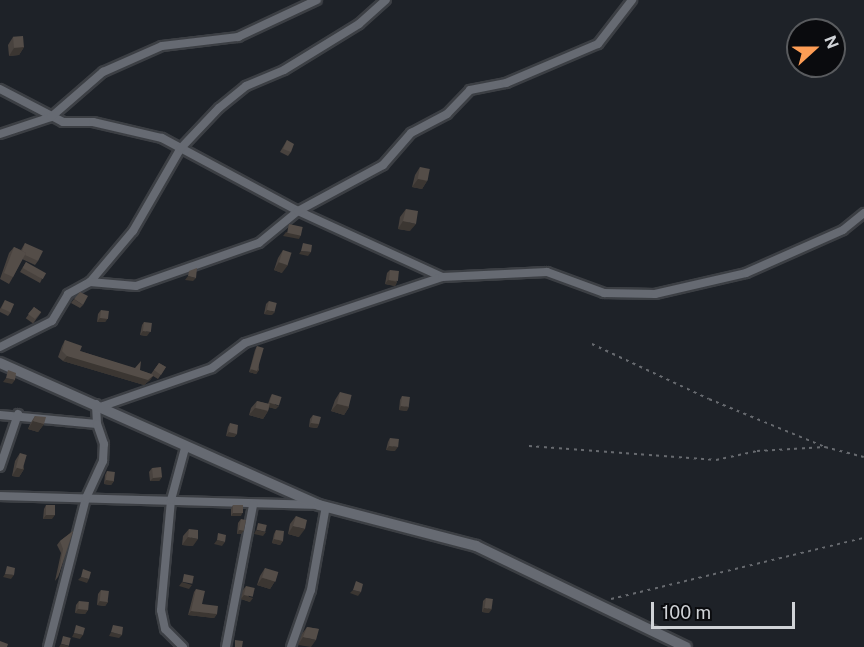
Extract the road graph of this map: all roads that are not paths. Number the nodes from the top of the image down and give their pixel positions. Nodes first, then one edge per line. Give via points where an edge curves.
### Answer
1 (317, 0) edge
2 (386, 0) edge
3 (632, 0) edge
4 (0, 89) edge
5 (51, 117) junction
6 (0, 134) edge
7 (181, 148) junction
8 (298, 211) junction
9 (864, 213) edge
10 (442, 277) junction
11 (90, 282) junction
12 (0, 347) edge
13 (0, 363) edge
14 (100, 404) junction
15 (18, 414) junction
16 (0, 415) edge
17 (96, 424) junction
18 (185, 448) junction
19 (0, 467) edge
20 (0, 496) edge
21 (86, 498) junction
22 (171, 500) junction
23 (253, 505) junction
24 (323, 506) junction
25 (48, 647) edge
26 (183, 647) edge
27 (226, 647) edge
28 (291, 647) edge
29 (686, 647) edge

1 - 5 street via 238,37 162,46 103,72
2 - 7 street via 316,51 246,86
3 - 8 street via 598,44 506,83 470,90 447,114 411,133 383,165
4 - 5 street
5 - 6 street
5 - 7 street via 126,129
7 - 8 street
7 - 11 street via 134,231
8 - 10 street
8 - 11 street via 259,243 216,261 136,286
9 - 10 street via 843,230 746,273 655,294 604,292 547,272
10 - 14 street via 245,343 212,368
11 - 12 street via 68,294 52,321
13 - 14 street
14 - 17 street
14 - 18 street
15 - 16 street
15 - 17 street
15 - 19 street
17 - 21 street via 104,444 103,461
18 - 22 street
18 - 24 street
20 - 21 street
21 - 22 street
21 - 25 street
22 - 23 street
22 - 26 street via 161,610 165,629
23 - 24 street
23 - 27 street
24 - 28 street via 310,590
24 - 29 street via 476,546

